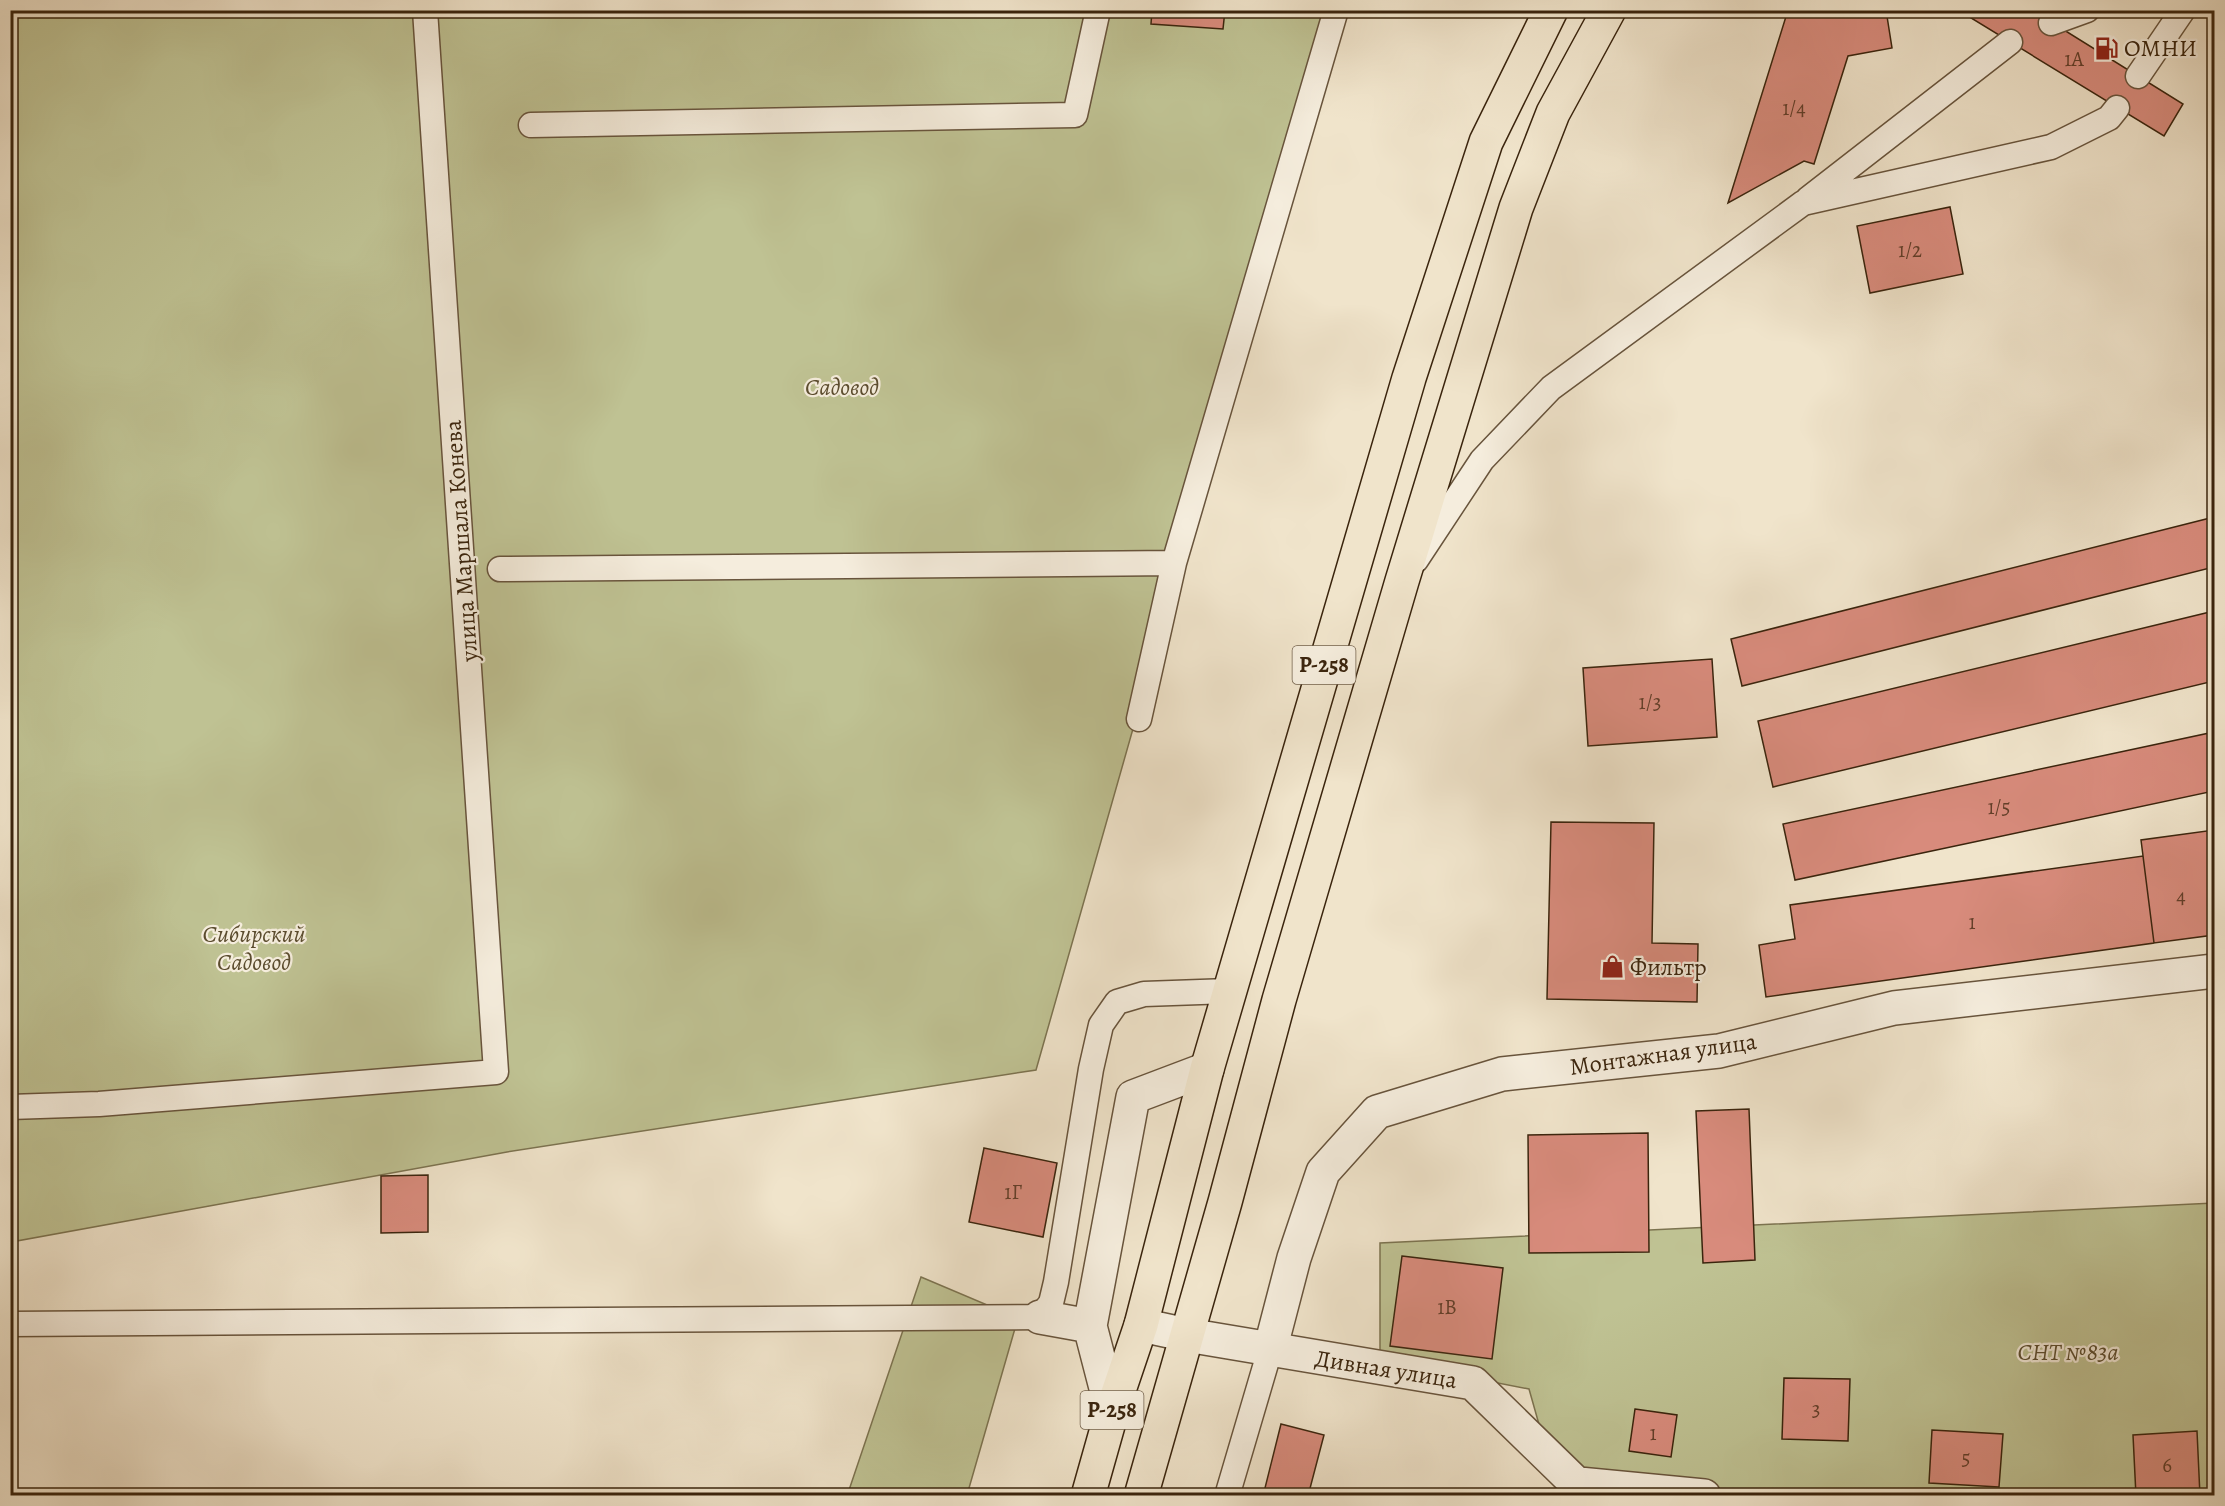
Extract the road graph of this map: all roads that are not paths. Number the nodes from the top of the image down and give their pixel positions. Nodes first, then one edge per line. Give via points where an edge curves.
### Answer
1 (425, 10) edge
2 (1098, 10) edge
3 (1336, 10) edge
4 (1551, 10) edge
5 (1609, 10) edge
6 (2087, 10) edge
7 (2183, 10) edge
8 (2051, 23) dead end
9 (2010, 42) dead end
10 (2138, 76) dead end
11 (2117, 108) dead end
12 (531, 125) dead end
13 (1803, 203) junction
14 (1174, 563) junction
15 (500, 569) dead end
16 (1402, 581) junction
17 (1138, 719) dead end
18 (2214, 971) edge
19 (1229, 991) junction
20 (1207, 1069) junction
21 (10, 1107) edge
22 (1040, 1317) junction
23 (10, 1324) edge
24 (1141, 1325) junction
25 (1090, 1326) junction
26 (1187, 1335) junction
27 (1269, 1350) junction
28 (1112, 1411) junction
29 (1584, 1490) edge
30 (1088, 1496) edge
31 (1142, 1496) edge
32 (1227, 1496) edge
33 (1704, 1496) edge

1 - 21 lane, улица Маршала Конева via 496,1072 99,1104
2 - 12 lane via 1076,115
3 - 14 lane
4 - 19 main road, Р-258 via 1486,142 1409,378
5 - 16 main road via 1553,113 1516,208
6 - 8 lane
7 - 10 lane
9 - 13 lane
11 - 13 lane via 2109,118 2051,147
13 - 16 lane via 1551,388 1482,460
14 - 15 lane
14 - 17 lane
16 - 26 main road via 1279,1000
18 - 27 street, Монтажная улица via 1894,1008 1719,1051 1502,1074 1377,1112 1323,1172
19 - 20 main road, Р-258
19 - 22 lane via 1144,994 1117,1002 1101,1024 1056,1282 1051,1303
20 - 24 main road, Р-258
20 - 25 street via 1133,1097
22 - 23 lane
22 - 25 street
24 - 26 street, Дивная улица
24 - 28 main road, Р-258
25 - 28 street
26 - 27 street, Дивная улица
26 - 31 main road
27 - 29 street, Дивная улица via 1473,1383
27 - 32 lane
28 - 30 main road, Р-258
29 - 33 street

